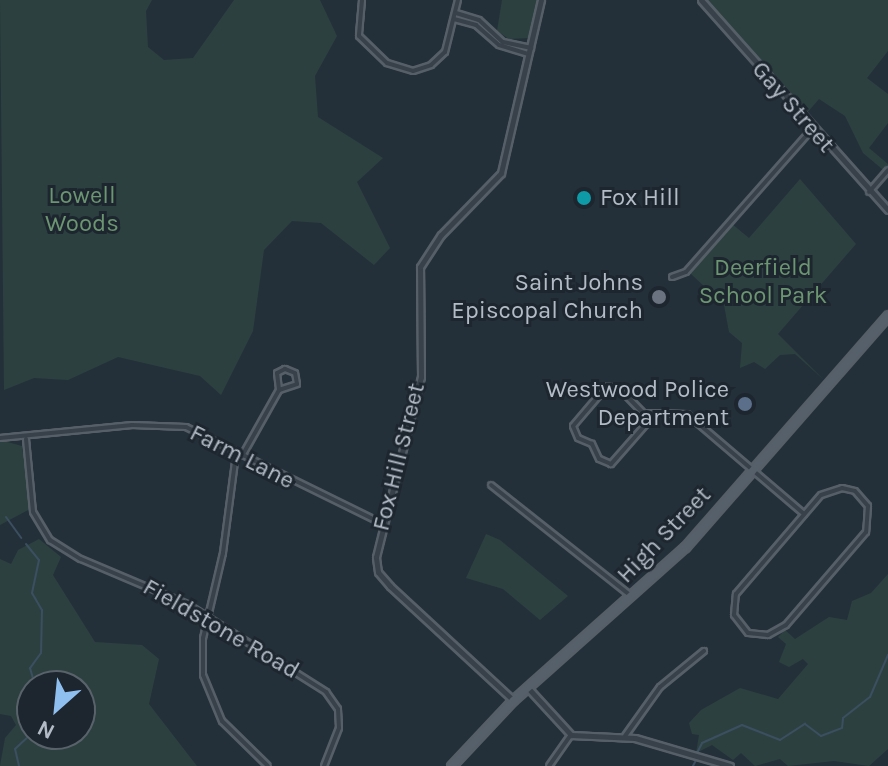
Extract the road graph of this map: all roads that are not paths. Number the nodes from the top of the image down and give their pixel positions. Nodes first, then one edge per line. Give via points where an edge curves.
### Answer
1 (362, 0) edge
2 (458, 0) edge
3 (541, 0) edge
4 (701, 0) edge
5 (455, 16) junction
6 (530, 51) junction
7 (812, 129) junction
8 (888, 170) edge
9 (869, 192) junction
10 (888, 210) edge
11 (672, 277) dead end
12 (888, 315) edge
13 (279, 390) junction
14 (655, 414) junction
15 (0, 438) edge
16 (26, 439) junction
17 (239, 455) junction
18 (753, 470) junction
19 (491, 485) dead end
20 (804, 514) junction
21 (381, 523) junction
22 (632, 598) junction
23 (208, 619) junction
24 (704, 651) dead end
25 (528, 688) junction
26 (513, 700) junction
27 (571, 735) junction
28 (625, 736) junction
29 (268, 766) edge
30 (324, 766) edge
31 (451, 766) edge
32 (549, 766) edge
33 (730, 766) edge

1 - 5 street via 359,36 403,70 422,70 440,59
2 - 5 street
3 - 6 street, Fox Hill Street
4 - 7 street, Gay Street
5 - 6 street via 479,20 503,42
6 - 21 street, Fox Hill Street via 501,173 441,235 420,267 421,377
7 - 9 street, Gay Street
7 - 11 street via 686,272
8 - 9 street
9 - 10 street, Gay Street
12 - 18 main road, High Street
13 - 13 street via 277,373 295,373 297,384
13 - 17 street
14 - 14 street via 639,411 620,389 607,386 573,426 578,438 611,464
14 - 18 street via 692,417
15 - 16 street, Farm Lane
16 - 17 street, Farm Lane via 175,424
16 - 23 street, Fieldstone Road via 33,512 50,540 81,559 149,584
17 - 21 street, Farm Lane
17 - 23 street
18 - 20 street
18 - 22 main road, High Street
19 - 22 street
20 - 20 street via 821,495 842,488 863,498 871,515 855,547 786,625 768,635 748,633 734,615 736,594
21 - 26 street, Fox Hill Street via 378,572
22 - 25 main road, High Street
23 - 29 street via 203,675 211,704
23 - 30 street, Fieldstone Road via 326,692 338,709 339,728
24 - 28 street via 654,694
25 - 26 main road, High Street
25 - 27 street
26 - 31 main road, High Street
27 - 28 street via 601,740
27 - 32 street
28 - 33 street

